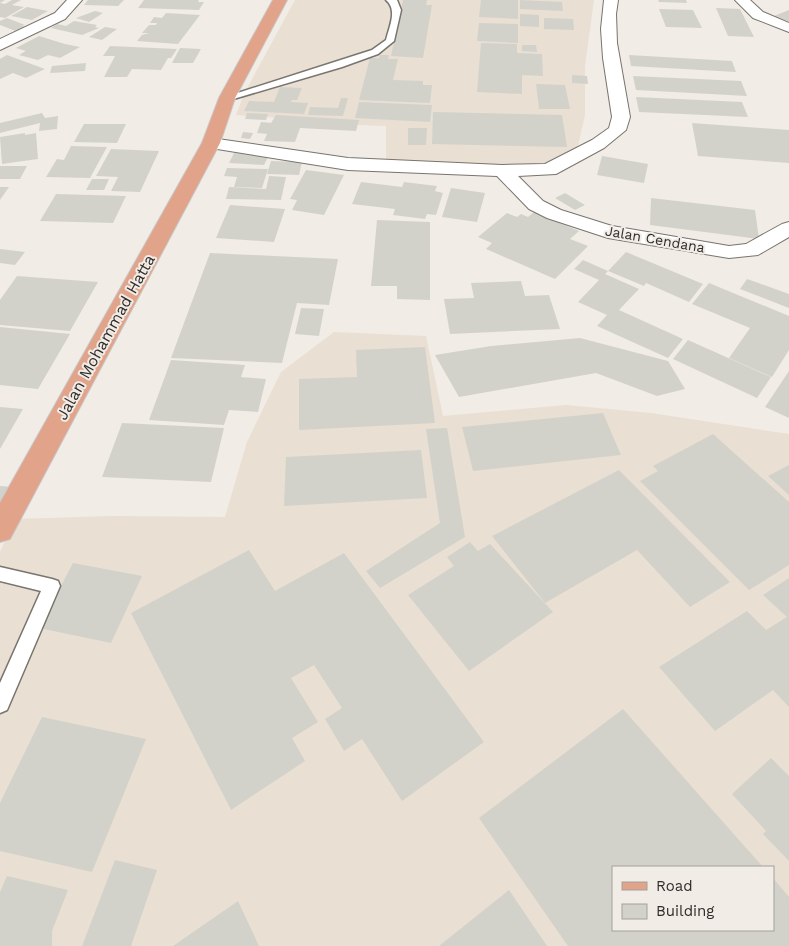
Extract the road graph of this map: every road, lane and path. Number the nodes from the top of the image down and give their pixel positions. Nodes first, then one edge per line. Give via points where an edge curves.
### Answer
1 (75, 0) edge
2 (280, 0) edge
3 (390, 0) edge
4 (611, 0) edge
5 (742, 0) edge
6 (789, 28) edge
7 (0, 45) edge
8 (227, 98) junction
9 (211, 143) junction
10 (502, 171) junction
11 (789, 228) edge
12 (0, 530) edge
13 (0, 574) edge
14 (0, 704) edge

1 - 7 street via 48,24
2 - 8 main road, Jalan Mohammad Hatta
3 - 8 lane via 397,10 390,41 375,52
4 - 10 street via 607,17 621,116 617,130 550,170
5 - 6 street via 758,15
8 - 9 main road, Jalan Mohammad Hatta
9 - 10 street via 348,164
9 - 12 main road, Jalan Mohammad Hatta
10 - 11 street, Jalan Cendana via 536,205 608,232 728,252 751,250
13 - 14 lane via 52,586

